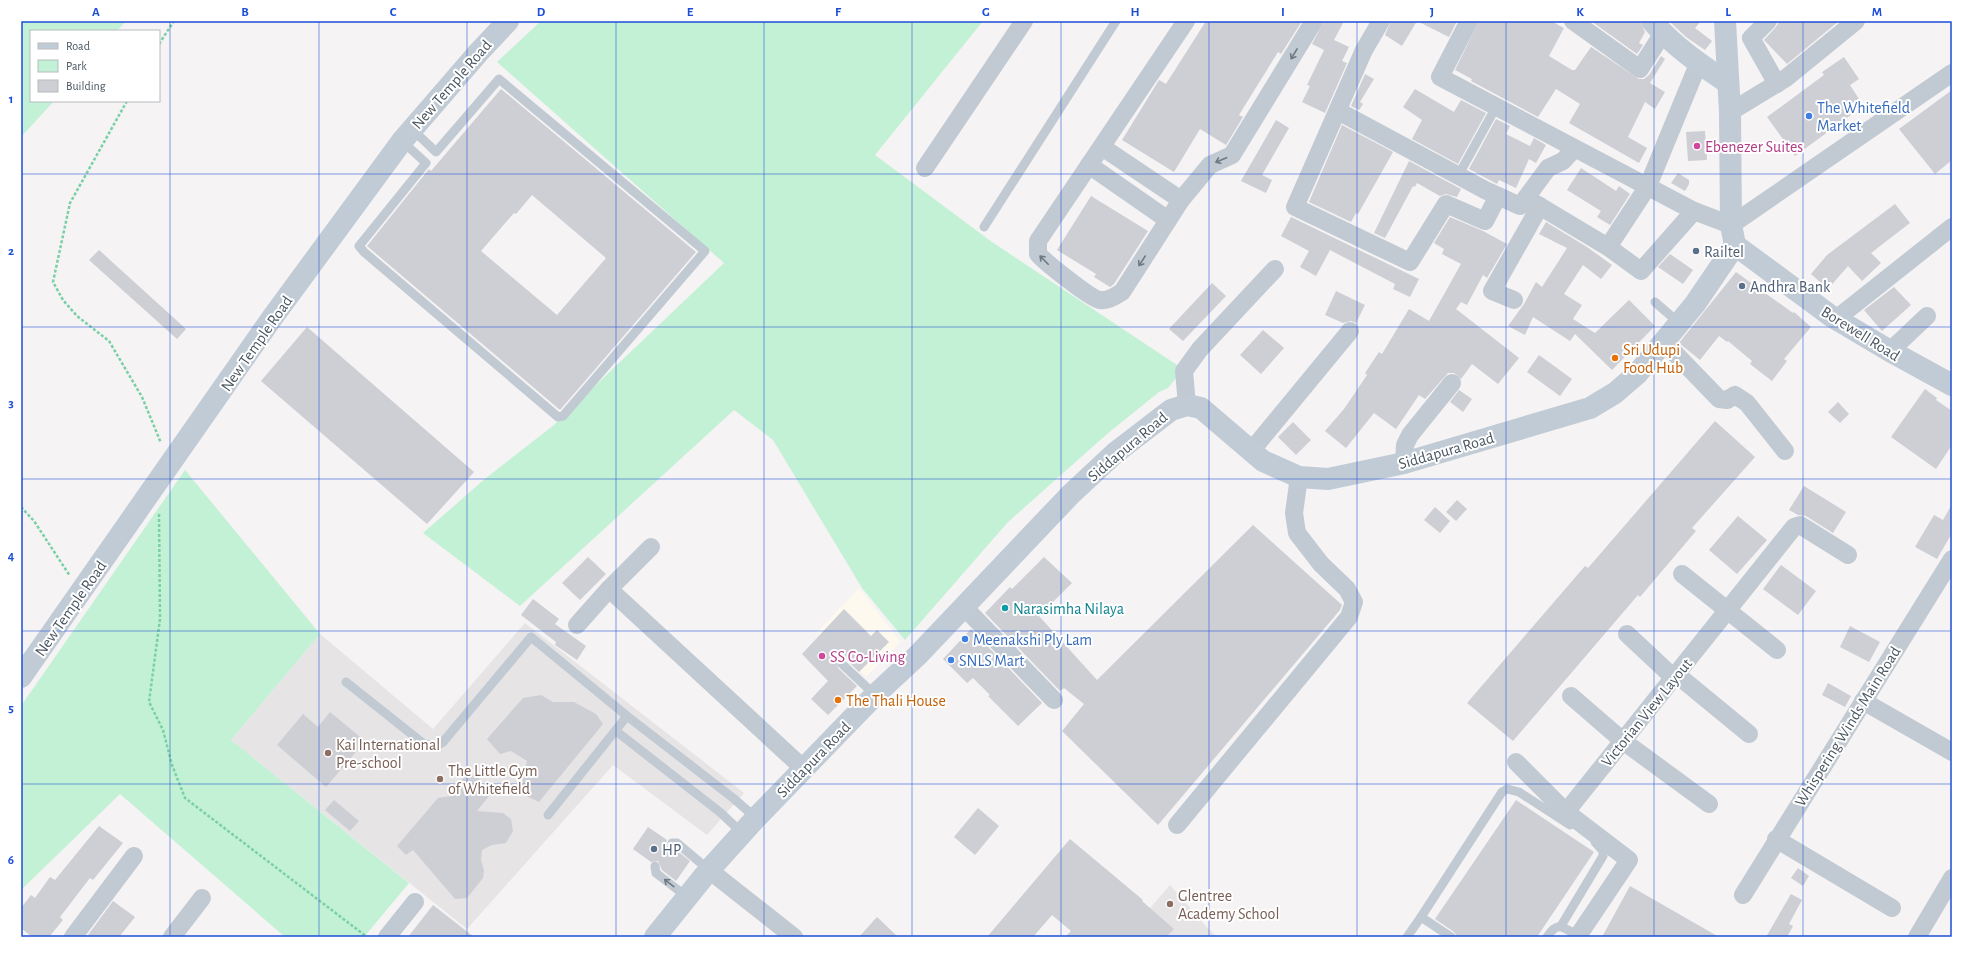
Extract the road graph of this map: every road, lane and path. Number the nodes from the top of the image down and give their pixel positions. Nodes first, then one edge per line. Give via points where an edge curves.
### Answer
1 (174, 21) edge
2 (508, 21) edge
3 (1024, 21) edge
4 (1116, 21) edge
5 (1186, 21) edge
6 (1314, 21) edge
7 (1381, 21) edge
8 (1469, 21) edge
9 (1573, 21) edge
10 (1725, 21) edge
11 (1768, 21) edge
12 (1856, 21) edge
13 (1657, 27) edge
14 (160, 42) edge
15 (1699, 62) junction
16 (1952, 73) edge
17 (1728, 83) junction
18 (1777, 84) junction
19 (126, 102) edge
20 (1496, 107) junction
21 (1338, 111) junction
22 (1730, 112) junction
23 (407, 135) junction
24 (1102, 147) junction
25 (1574, 148) junction
26 (1089, 165) junction
27 (925, 168) dead end
28 (1458, 176) junction
29 (1648, 186) junction
30 (1498, 196) junction
31 (1181, 200) junction
32 (1533, 202) junction
33 (1694, 211) junction
34 (1168, 220) junction
35 (984, 227) dead end
36 (1952, 227) edge
37 (1733, 235) junction
38 (1608, 247) junction
39 (1275, 269) dead end
40 (1514, 300) dead end
41 (1655, 302) dead end
42 (1927, 316) dead end
43 (1836, 319) junction
44 (1679, 323) junction
45 (1350, 331) dead end
46 (1664, 342) junction
47 (1890, 351) junction
48 (1452, 383) dead end
49 (1952, 385) edge
50 (1187, 405) junction
51 (1252, 450) junction
52 (1784, 451) dead end
53 (1404, 463) junction
54 (170, 464) junction
55 (1299, 477) junction
56 (21, 507) edge
57 (159, 512) dead end
58 (651, 547) dead end
59 (1848, 555) dead end
60 (1952, 559) edge
61 (1682, 574) dead end
62 (609, 589) junction
63 (81, 593) junction
64 (964, 607) junction
65 (1728, 610) junction
66 (577, 625) dead end
67 (1627, 634) dead end
68 (1777, 650) dead end
69 (842, 664) dead end
70 (1675, 676) junction
71 (21, 677) edge
72 (346, 682) dead end
73 (875, 695) junction
74 (1571, 696) dead end
75 (1054, 700) dead end
76 (1863, 701) junction
77 (627, 716) junction
78 (616, 731) junction
79 (1749, 734) dead end
80 (1623, 741) junction
81 (1952, 752) edge
82 (1516, 762) dead end
83 (803, 768) junction
84 (1709, 804) dead end
85 (1566, 812) junction
86 (548, 815) dead end
87 (1177, 825) dead end
88 (749, 826) junction
89 (1776, 839) junction
90 (672, 843) dead end
91 (134, 856) dead end
92 (655, 866) dead end
93 (709, 870) junction
94 (1952, 878) edge
95 (1743, 895) dead end
96 (687, 897) junction
97 (202, 898) dead end
98 (415, 902) dead end
99 (1892, 908) dead end
100 (1421, 917) junction
101 (1561, 926) junction
102 (1579, 936) edge
103 (73, 937) edge
104 (172, 937) edge
105 (367, 937) edge
106 (387, 937) edge
107 (655, 937) edge
108 (794, 937) edge
109 (1407, 937) edge
110 (1451, 937) edge
111 (1547, 937) edge
112 (1917, 937) edge

1 - 14 path
2 - 23 street, New Temple Road
3 - 27 street
4 - 35 lane
5 - 24 street
6 -> 31 street via 1232,155 1210,165
7 - 21 street via 1364,50
8 - 20 street via 1440,76
9 - 13 street via 1640,69
10 - 17 street
11 - 18 street via 1751,38
12 - 18 street
13 - 15 street
15 - 17 street
15 - 29 street
16 - 37 street
17 - 22 street
18 - 22 street
19 - 54 path via 70,203 53,282 63,300 77,316 109,341 142,397
20 - 25 street
20 - 28 lane
21 - 28 street
21 - 30 street via 1295,207 1410,262 1446,204 1485,221
22 - 37 street
23 - 23 lane via 426,163 358,246 558,417 563,416 705,251 499,79 436,152
23 - 54 street, New Temple Road via 272,318
24 - 26 street
24 - 31 street
25 - 29 street
25 - 32 street via 1563,160 1548,168
26 - 34 street
34 -> 26 street via 1122,292 1110,299 1098,300 1047,264 1038,254 1038,241
28 - 30 street
29 - 33 street
29 - 38 street
30 - 32 street via 1520,206
31 - 34 street
32 - 38 street
32 - 40 street via 1492,291
33 - 37 street
33 - 38 street via 1641,271
36 - 43 street
37 - 43 street, Borewell Road
37 - 44 street, Siddapura Road via 1720,269
39 - 50 street via 1200,349 1184,371
41 - 44 lane
42 - 47 street
43 - 47 street, Borewell Road
44 - 46 street, Siddapura Road
45 - 51 street
46 - 52 street via 1719,399 1727,400 1735,395 1747,403
46 - 53 street, Siddapura Road via 1637,374 1615,393 1590,408
47 - 49 street, Borewell Road
48 - 53 street via 1410,435 1405,445
50 - 51 street, Siddapura Road via 1201,408
50 - 64 street, Siddapura Road via 1170,410 1115,453 1070,495
51 - 55 street, Siddapura Road via 1263,461
53 - 55 street, Siddapura Road via 1328,479
54 - 63 street, New Temple Road
55 - 87 street via 1294,513 1297,533 1321,564 1347,589 1354,602 1349,616
56 - 63 path via 34,522
57 - 105 path via 160,619 149,702 163,730 172,765 185,798
58 - 62 street
59 - 65 street, Victorian View Layout via 1800,525 1794,527
60 - 76 street, Whispering Winds Main Road
61 - 65 street
62 - 66 street
62 - 83 street
63 - 71 street, New Temple Road
64 - 73 street, Siddapura Road
64 - 75 street
65 - 68 street
65 - 70 street, Victorian View Layout
67 - 70 street
69 - 73 lane
70 - 79 street
70 - 80 street, Victorian View Layout
72 - 77 lane via 424,744 437,746 531,637
73 - 83 street, Siddapura Road
74 - 80 street
76 - 81 street
76 - 89 street, Whispering Winds Main Road
77 - 78 lane
77 - 88 lane via 733,798
78 - 86 lane
78 - 88 lane via 721,814
80 - 84 street
80 - 85 street, Victorian View Layout
82 - 85 street
83 - 88 street, Siddapura Road
85 - 102 street via 1629,860
88 - 93 street, Siddapura Road
89 - 95 street, Whispering Winds Main Road
89 - 99 street
90 - 93 lane via 677,843
91 - 103 street
96 -> 92 lane via 656,873
93 - 96 street, Siddapura Road
93 - 108 street
94 - 112 street
96 - 107 street, Siddapura Road
97 - 104 street
98 - 106 street
100 - 101 lane via 1502,792 1512,789 1595,842 1603,851 1603,856
100 - 109 lane
100 - 110 lane
101 - 102 lane
101 - 111 lane via 1552,928

